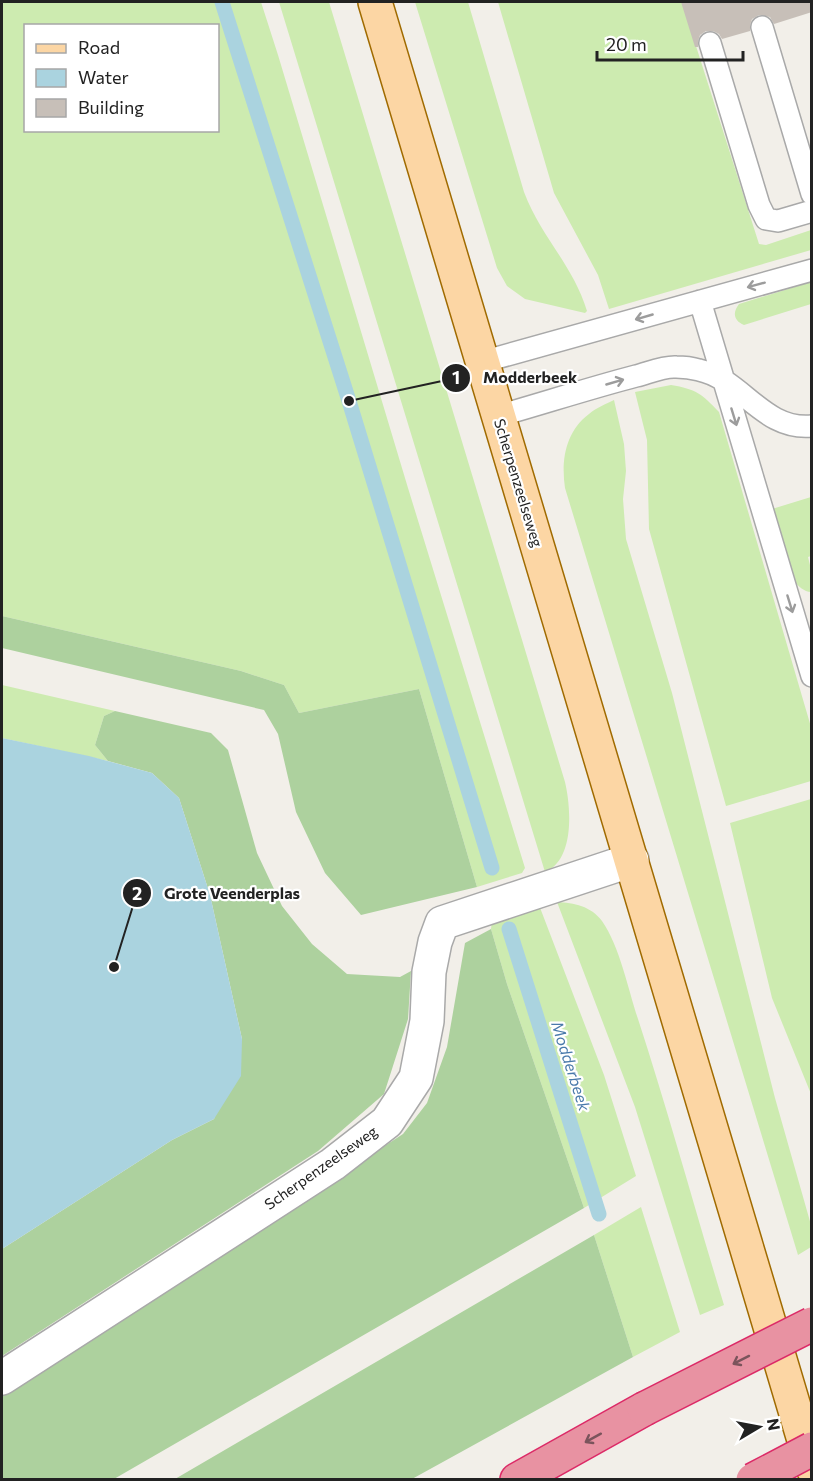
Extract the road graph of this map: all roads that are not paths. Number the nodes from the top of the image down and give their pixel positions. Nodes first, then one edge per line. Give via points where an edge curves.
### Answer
1 (375, 2) edge
2 (762, 27) dead end
3 (710, 43) dead end
4 (812, 194) edge
5 (812, 211) edge
6 (812, 270) edge
7 (700, 301) junction
8 (482, 362) junction
9 (722, 378) junction
10 (498, 416) junction
11 (812, 426) edge
12 (812, 676) edge
13 (632, 860) junction
14 (812, 1324) edge
15 (2, 1378) edge
16 (812, 1449) edge
17 (812, 1467) edge
18 (517, 1479) edge
19 (753, 1479) edge

1 - 8 main road, Scherpenzeelseweg
2 - 4 lane
3 - 5 lane via 766,219 778,221
6 -> 7 lane
7 -> 8 lane
7 - 9 lane
8 - 10 main road, Scherpenzeelseweg
10 -> 9 lane via 675,366
9 - 11 lane via 778,421 790,426
9 -> 12 lane
10 - 13 main road, Scherpenzeelseweg
13 - 15 street, Scherpenzeelseweg via 442,923 429,972 427,1021 416,1078 387,1122 333,1164
13 - 17 main road, Scherpenzeelseweg
14 -> 18 highway, bridge
16 - 19 highway, bridge

